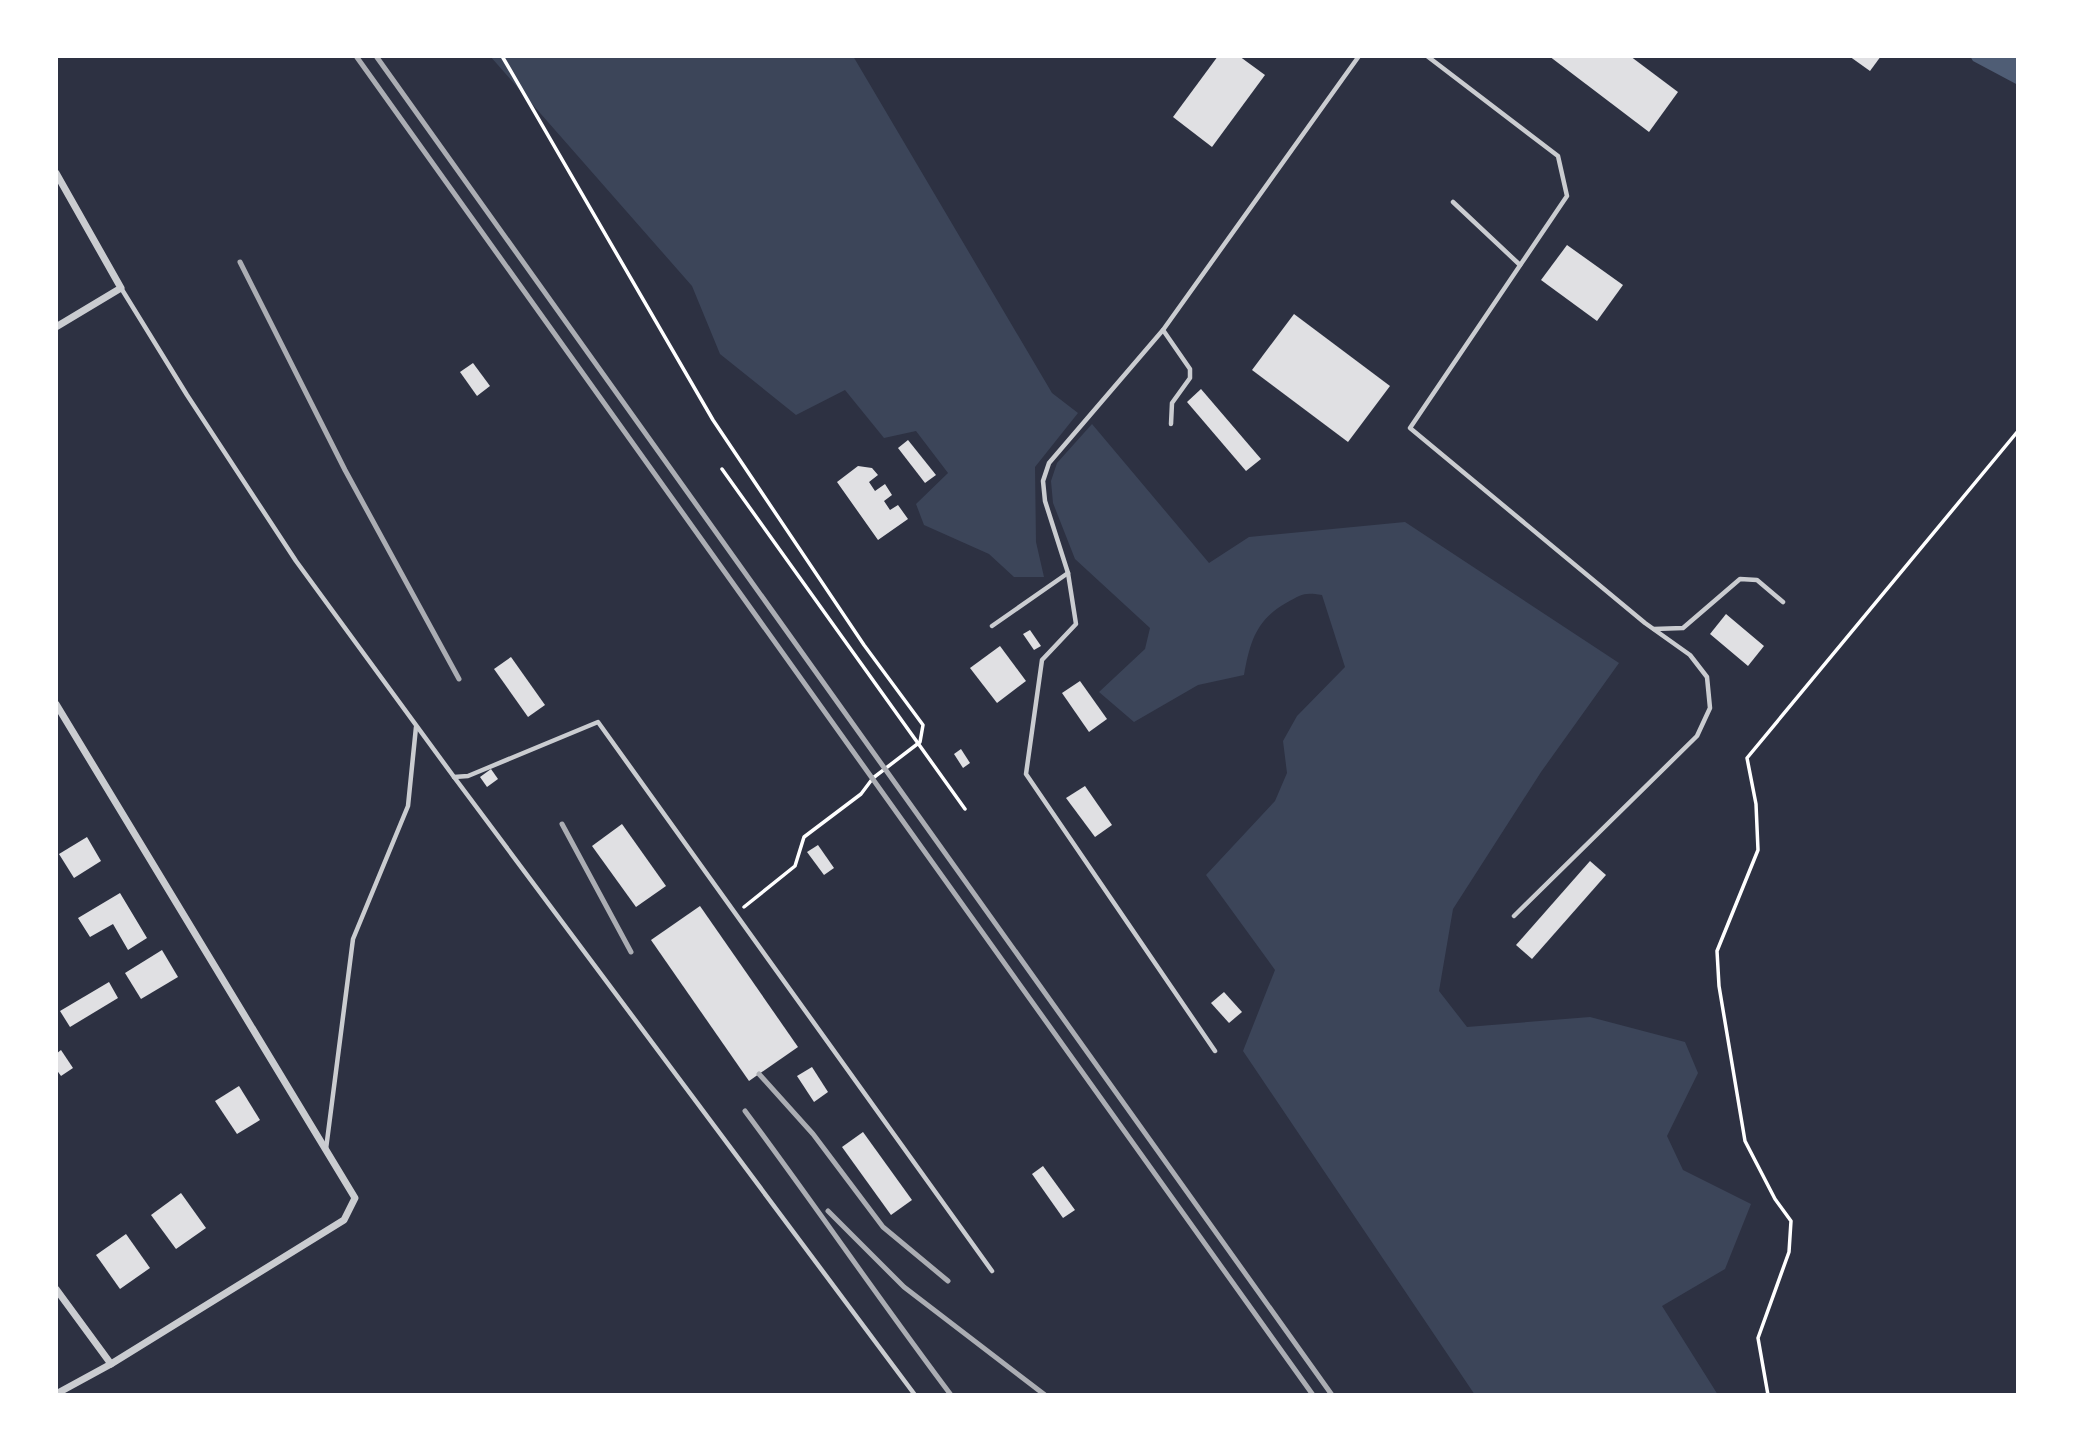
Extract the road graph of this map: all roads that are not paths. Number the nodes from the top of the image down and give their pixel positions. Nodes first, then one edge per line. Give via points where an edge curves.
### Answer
1 (1359, 56) edge
2 (1427, 56) edge
3 (56, 173) edge
4 (1453, 202) dead end
5 (1520, 265) junction
6 (121, 288) junction
7 (56, 327) edge
8 (1163, 330) junction
9 (1171, 424) dead end
10 (1068, 573) junction
11 (1783, 602) dead end
12 (992, 626) dead end
13 (1653, 629) junction
14 (56, 704) edge
15 (416, 726) junction
16 (454, 777) junction
17 (1514, 916) dead end
18 (1215, 1051) dead end
19 (326, 1150) junction
20 (992, 1270) dead end
21 (56, 1289) edge
22 (111, 1364) junction
23 (56, 1394) edge
24 (915, 1395) edge

1 - 8 lane
2 - 5 lane via 1558,156 1567,196
3 - 6 street
4 - 5 lane
5 - 13 lane via 1409,428
6 - 7 street
6 - 15 lane via 296,561
8 - 9 lane via 1190,369 1190,378 1172,403
8 - 10 lane via 1049,463 1043,481 1045,501
10 - 12 lane
10 - 18 lane via 1076,624 1042,660 1026,774
11 - 13 lane via 1757,580 1740,579 1683,628
13 - 17 lane via 1690,655 1707,677 1710,708 1697,736
14 - 19 street
15 - 16 lane
15 - 19 lane via 408,806 353,939
16 - 20 lane via 468,776 598,722
16 - 24 lane
19 - 22 street via 355,1198 344,1220
21 - 22 street
22 - 23 street

